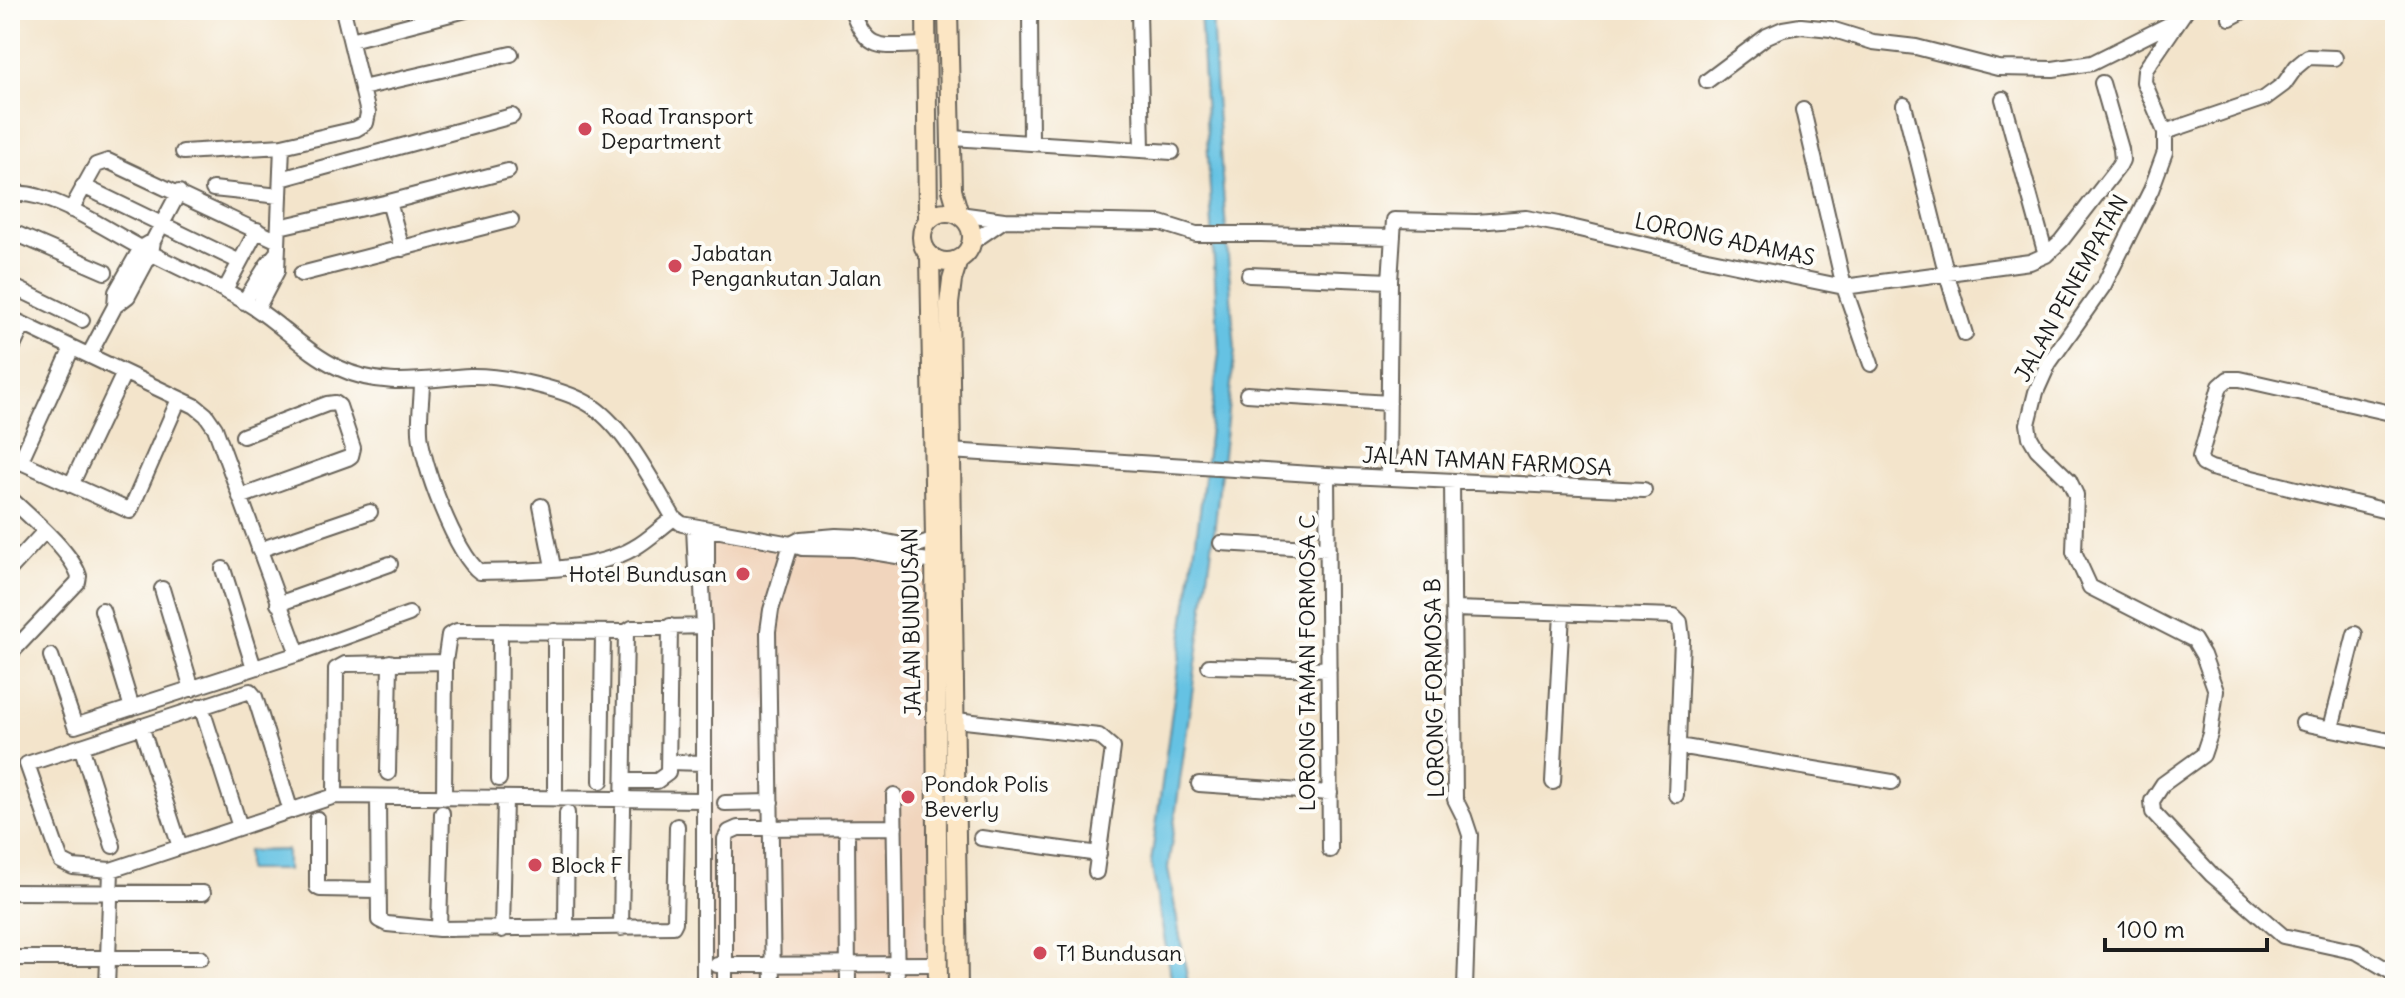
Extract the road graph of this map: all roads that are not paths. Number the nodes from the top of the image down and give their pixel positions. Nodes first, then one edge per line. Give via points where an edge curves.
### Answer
1 (343, 10) edge
2 (466, 10) edge
3 (852, 10) edge
4 (926, 10) edge
5 (948, 10) edge
6 (1030, 10) edge
7 (1139, 10) edge
8 (2245, 10) edge
9 (2183, 15) edge
10 (2230, 18) dead end
11 (351, 40) junction
12 (926, 45) junction
13 (511, 54) dead end
14 (2335, 58) dead end
15 (1707, 81) dead end
16 (2102, 83) dead end
17 (362, 88) junction
18 (2003, 99) dead end
19 (1904, 105) dead end
20 (1803, 110) dead end
21 (512, 116) dead end
22 (2165, 132) junction
23 (952, 138) junction
24 (1031, 143) junction
25 (282, 146) junction
26 (1142, 150) junction
27 (183, 152) dead end
28 (1172, 152) dead end
29 (508, 171) dead end
30 (281, 179) junction
31 (83, 186) junction
32 (213, 189) dead end
33 (12, 192) edge
34 (179, 192) junction
35 (280, 196) junction
36 (389, 202) junction
37 (71, 210) junction
38 (959, 214) junction
39 (511, 220) dead end
40 (928, 220) junction
41 (1004, 220) junction
42 (162, 224) junction
43 (257, 230) junction
44 (10, 231) edge
45 (1393, 237) junction
46 (277, 241) junction
47 (972, 242) junction
48 (149, 247) junction
49 (402, 249) junction
50 (2046, 255) junction
51 (930, 256) junction
52 (958, 260) junction
53 (240, 262) junction
54 (105, 272) dead end
55 (1946, 272) junction
56 (301, 274) dead end
57 (1249, 275) dead end
58 (1390, 281) junction
59 (10, 285) edge
60 (1844, 287) junction
61 (225, 290) junction
62 (251, 305) junction
63 (82, 320) dead end
64 (17, 322) edge
65 (1965, 334) dead end
66 (72, 348) junction
67 (10, 353) edge
68 (89, 355) junction
69 (1871, 364) dead end
70 (124, 373) junction
71 (422, 382) junction
72 (1247, 394) dead end
73 (179, 399) junction
74 (1389, 403) junction
75 (2395, 414) edge
76 (243, 436) dead end
77 (950, 451) junction
78 (15, 460) edge
79 (1327, 475) junction
80 (1388, 478) junction
81 (950, 481) junction
82 (1452, 481) junction
83 (71, 485) junction
84 (1644, 490) dead end
85 (240, 497) junction
86 (10, 498) edge
87 (541, 506) dead end
88 (370, 512) dead end
89 (2395, 513) edge
90 (674, 518) junction
91 (701, 528) junction
92 (45, 531) junction
93 (935, 539) junction
94 (1221, 543) dead end
95 (791, 544) junction
96 (1328, 549) junction
97 (259, 550) junction
98 (934, 562) junction
99 (390, 564) dead end
100 (553, 567) junction
101 (10, 569) edge
102 (223, 569) dead end
103 (162, 589) dead end
104 (278, 604) junction
105 (1454, 609) junction
106 (102, 610) dead end
107 (1562, 613) junction
108 (409, 614) dead end
109 (670, 626) junction
110 (704, 626) junction
111 (555, 631) junction
112 (500, 632) junction
113 (603, 632) junction
114 (626, 632) junction
115 (2355, 634) dead end
116 (10, 654) edge
117 (298, 654) junction
118 (51, 656) dead end
119 (390, 662) junction
120 (445, 662) junction
121 (1209, 666) dead end
122 (254, 668) junction
123 (1329, 669) junction
124 (192, 689) junction
125 (201, 706) junction
126 (132, 708) junction
127 (956, 720) junction
128 (2303, 723) dead end
129 (141, 726) junction
130 (2331, 728) junction
131 (2395, 742) edge
132 (81, 746) junction
133 (1678, 746) junction
134 (669, 762) junction
135 (704, 763) junction
136 (388, 773) dead end
137 (499, 779) dead end
138 (601, 781) dead end
139 (624, 781) junction
140 (1553, 782) dead end
141 (1892, 782) dead end
142 (1199, 784) dead end
143 (1330, 793) junction
144 (894, 795) dead end
145 (1676, 795) dead end
146 (335, 796) junction
147 (378, 797) junction
148 (555, 798) junction
149 (624, 798) junction
150 (505, 799) junction
151 (704, 800) junction
152 (288, 802) dead end
153 (771, 802) junction
154 (725, 803) dead end
155 (443, 805) junction
156 (567, 813) dead end
157 (317, 819) dead end
158 (677, 826) dead end
159 (240, 827) junction
160 (895, 827) junction
161 (771, 828) junction
162 (847, 828) junction
163 (981, 838) dead end
164 (113, 846) dead end
165 (180, 847) junction
166 (1330, 850) dead end
167 (1099, 854) junction
168 (111, 870) junction
169 (1096, 872) dead end
170 (377, 890) junction
171 (10, 892) edge
172 (111, 893) junction
173 (203, 893) dead end
174 (566, 927) junction
175 (621, 928) junction
176 (439, 929) junction
177 (502, 930) junction
178 (108, 957) junction
179 (10, 958) edge
180 (201, 958) dead end
181 (848, 963) junction
182 (897, 963) junction
183 (724, 964) junction
184 (772, 964) junction
185 (937, 964) junction
186 (704, 965) junction
187 (2395, 980) edge
188 (107, 988) edge
189 (704, 988) edge
190 (725, 988) edge
191 (773, 988) edge
192 (848, 988) edge
193 (897, 988) edge
194 (938, 988) edge
195 (958, 988) edge
196 (1465, 988) edge

1 - 11 street
2 - 11 street
3 - 12 street via 868,41
4 - 12 main road, JALAN BUNDUSAN
5 - 23 main road
6 - 24 street
7 - 26 street
8 - 10 street
9 - 15 street via 2092,63 2053,69 1998,68 1801,26 1767,36
9 - 22 street via 2144,76
11 - 17 street
12 - 40 main road, JALAN BUNDUSAN
13 - 17 street
14 - 22 street via 2308,57 2265,98
16 - 50 street via 2122,160
17 - 25 street via 368,113 362,127
18 - 50 street
19 - 55 street
20 - 60 street
21 - 30 street
22 - 187 street, JALAN PENEMPATAN via 2165,152 2151,190 2104,285 2049,363 2031,409 2030,437 2076,495 2074,552 2090,587 2194,640 2216,691 2203,755 2163,784 2152,801 2153,812 2212,875 2283,936 2357,952 2393,973
23 - 24 street
23 - 38 main road via 952,190
24 - 26 street
25 - 27 street
25 - 30 street
26 - 28 street
29 - 36 street
30 - 35 street
31 - 34 street via 96,165 108,161
31 - 37 street
31 - 42 street
32 - 35 street
33 - 37 street
34 - 42 street
34 - 43 street
35 - 46 street
36 - 46 street
36 - 49 street
37 - 48 street
38 - 40 main road via 946,211
38 - 41 street
38 - 47 main road via 971,226
39 - 49 street
40 - 51 main road, JALAN BUNDUSAN via 922,240
41 - 45 street via 1161,223 1196,234
41 - 47 street
42 - 48 street
42 - 53 street
43 - 46 street
43 - 53 street
44 - 54 street
45 - 58 street
45 - 60 street, LORONG ADAMAS via 1394,220 1526,218
46 - 62 street
47 - 52 main road, JALAN BUNDUSAN
48 - 61 street
48 - 68 street via 116,292 115,306
49 - 56 street
50 - 55 street, LORONG ADAMAS via 2030,262
51 - 52 main road via 943,262
51 - 93 main road, JALAN BUNDUSAN
52 - 77 main road, JALAN BUNDUSAN via 949,304
53 - 61 street
55 - 60 street, LORONG ADAMAS
55 - 65 street
57 - 58 street
58 - 74 street
59 - 63 street
60 - 69 street
61 - 62 street
62 - 71 street via 341,369
64 - 66 street
64 - 67 street
66 - 68 street
66 - 78 street
68 - 70 street
70 - 73 street
70 - 83 street
71 - 90 street via 489,376 596,408 618,429
71 - 100 street via 420,432 426,467 465,555 480,572
72 - 74 street
73 - 83 street via 130,511
73 - 85 street via 195,406 215,428
74 - 80 street
75 - 89 street via 2228,379 2220,386 2200,457 2211,468
76 - 85 street via 332,403 339,406 353,448 348,458
77 - 79 street, JALAN TAMAN FARMOSA
77 - 81 main road, JALAN BUNDUSAN
78 - 83 street
79 - 80 street, JALAN TAMAN FARMOSA
79 - 96 street, LORONG TAMAN FORMOSA C
80 - 82 street, JALAN TAMAN FARMOSA
81 - 98 main road via 942,549
81 - 127 main road, JALAN BUNDUSAN
82 - 84 street, JALAN TAMAN FARMOSA
82 - 105 street, LORONG FORMOSA B
85 - 97 street
86 - 92 street
87 - 100 street
88 - 97 street
90 - 91 street
90 - 100 street via 634,548 597,563
91 - 95 street
91 - 110 street via 696,570
92 - 101 street
92 - 116 street via 75,566 78,582
93 - 95 street via 912,547 836,536
93 - 98 main road, JALAN BUNDUSAN
94 - 96 street
95 - 98 street
95 - 153 street via 768,631
96 - 123 street, LORONG TAMAN FORMOSA C
97 - 104 street
98 - 185 main road, JALAN BUNDUSAN
99 - 104 street
102 - 122 street
103 - 124 street
104 - 117 street
105 - 107 street
105 - 196 street, LORONG FORMOSA B via 1455,799 1470,835
106 - 126 street
107 - 133 street via 1674,616 1680,622
107 - 140 street
108 - 117 street
109 - 110 street
109 - 114 street
109 - 134 street
110 - 135 street
111 - 112 street
111 - 113 street
111 - 148 street
112 - 120 street via 452,633
112 - 137 street
113 - 114 street
113 - 138 street
114 - 139 street
115 - 130 street
117 - 122 street
118 - 126 street via 75,726
119 - 120 street
119 - 136 street
119 - 146 street via 336,669
120 - 155 street
121 - 123 street
122 - 124 street
123 - 143 street, LORONG TAMAN FORMOSA C
124 - 126 street
125 - 129 street
125 - 152 street via 253,694
125 - 159 street
127 - 167 street via 1099,736 1113,748
127 - 195 main road, JALAN BUNDUSAN
128 - 130 street
129 - 132 street
129 - 165 street
130 - 131 street
132 - 164 street
132 - 168 street via 27,764 61,861
133 - 141 street
133 - 145 street
134 - 135 street
134 - 139 street via 668,773 657,781
135 - 151 street
139 - 149 street
142 - 143 street
143 - 166 street, LORONG TAMAN FORMOSA C
144 - 160 street
146 - 147 street
146 - 159 street
147 - 155 street
147 - 170 street
148 - 149 street
148 - 150 street
149 - 151 street
149 - 175 street
150 - 155 street
150 - 177 street
151 - 186 street
153 - 154 street
153 - 161 street
155 - 176 street
156 - 174 street
157 - 170 street via 317,887
158 - 175 street via 673,926
159 - 165 street
160 - 162 street
160 - 182 street
161 - 162 street
161 - 183 street via 738,828 726,836
161 - 184 street
162 - 181 street
163 - 167 street
165 - 168 street
167 - 169 street
168 - 172 street
170 - 176 street via 379,920
171 - 172 street
172 - 173 street
172 - 178 street
174 - 175 street
174 - 177 street
176 - 177 street
178 - 179 street
178 - 180 street
178 - 188 street
181 - 182 street
181 - 184 street
181 - 192 street
182 - 185 street
182 - 193 street
183 - 184 street
183 - 186 street
183 - 190 street
184 - 191 street
185 - 194 main road, JALAN BUNDUSAN
186 - 189 street

